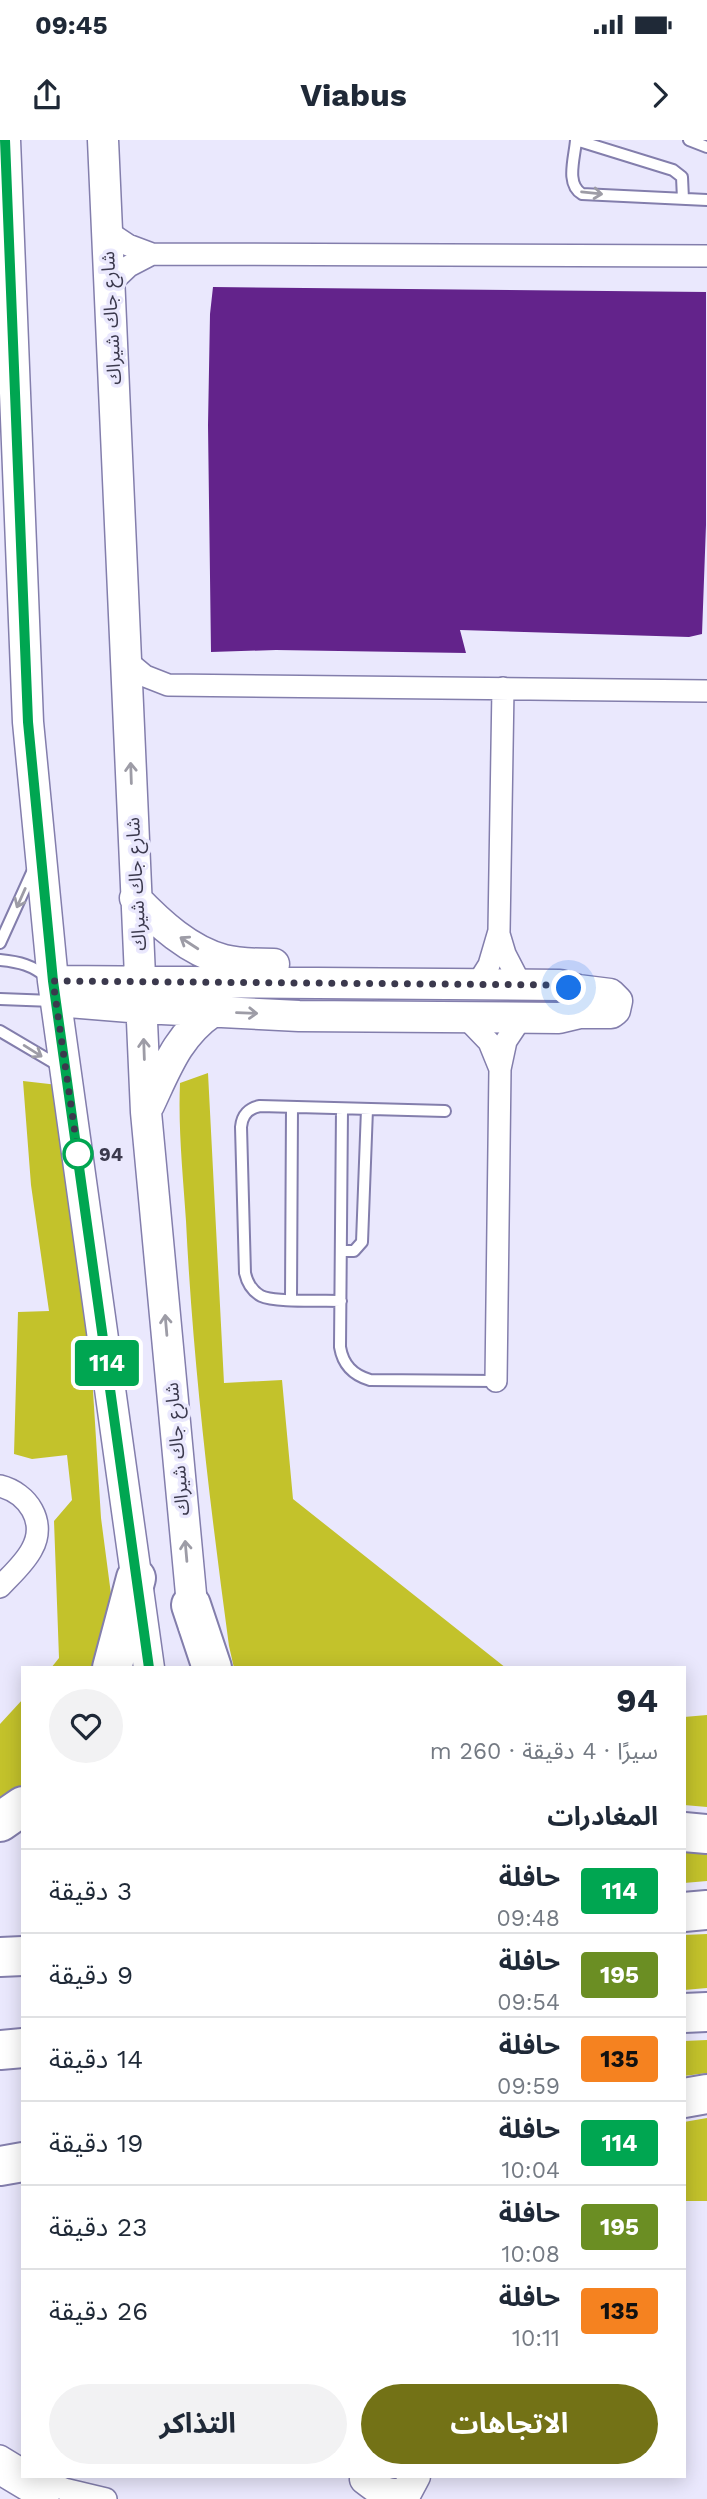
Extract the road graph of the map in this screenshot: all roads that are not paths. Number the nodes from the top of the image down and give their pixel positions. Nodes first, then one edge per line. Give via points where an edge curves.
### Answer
1 (5, 140) edge
2 (103, 140) edge
3 (576, 140) edge
4 (689, 140) edge
5 (707, 147) edge
6 (683, 199) junction
7 (707, 200) edge
8 (107, 231) junction
9 (152, 254) junction
10 (707, 256) edge
11 (110, 284) junction
12 (0, 299) edge
13 (12, 346) junction
14 (127, 661) junction
15 (168, 685) junction
16 (503, 688) junction
17 (707, 691) edge
18 (130, 709) junction
19 (41, 853) junction
20 (135, 898) junction
21 (499, 932) junction
22 (0, 943) edge
23 (0, 960) edge
24 (396, 984) junction
25 (477, 984) junction
26 (521, 985) junction
27 (55, 991) junction
28 (142, 995) junction
29 (0, 999) edge
30 (212, 1012) junction
31 (464, 1016) junction
32 (522, 1017) junction
33 (0, 1031) edge
34 (500, 1069) junction
35 (66, 1070) junction
36 (292, 1107) junction
37 (342, 1109) junction
38 (367, 1109) junction
39 (445, 1111) dead end
40 (146, 1112) junction
41 (341, 1251) junction
42 (290, 1299) junction
43 (341, 1301) junction
44 (496, 1381) joint
45 (0, 1486) edge
46 (136, 1578) junction
47 (0, 1587) edge
48 (191, 1605) junction
49 (153, 1661) edge
50 (113, 1666) edge
51 (199, 1666) edge
52 (211, 1666) edge
53 (21, 1807) edge
54 (0, 1822) edge
55 (686, 1832) edge
56 (707, 1834) edge
57 (0, 1840) edge
58 (21, 1843) edge
59 (707, 1910) edge
60 (686, 1912) edge
61 (21, 1956) edge
62 (0, 1957) edge
63 (707, 2012) edge
64 (686, 2013) edge
65 (21, 2048) edge
66 (0, 2050) edge
67 (707, 2094) edge
68 (686, 2098) edge
69 (0, 2456) edge
70 (21, 2469) edge
71 (0, 2473) edge
72 (39, 2478) edge
73 (417, 2478) edge
74 (418, 2478) edge
75 (367, 2485) edge
76 (48, 2499) edge
77 (106, 2499) edge
78 (422, 2499) edge

1 - 13 street
2 - 8 street, شارع جاك شيراك
3 - 6 lane via 673,170 682,177
3 -> 6 lane via 572,183 582,194
4 - 5 lane
6 - 7 lane
8 - 9 street
8 - 11 street, شارع جاك شيراك
9 - 10 street
9 - 11 street via 129,266
11 - 14 street, شارع جاك شيراك
12 - 13 lane
13 - 19 street via 28,722
14 - 15 street via 145,676
14 - 18 street, شارع جاك شيراك
15 - 16 street
15 - 18 street
16 - 17 street
16 - 21 street
20 -> 18 street, شارع جاك شيراك
19 -> 22 lane
19 - 27 street
24 -> 20 street via 356,967 240,963 214,957 179,937
20 - 28 street, شارع جاك شيراك
21 - 25 street
21 - 26 street
23 - 27 lane via 32,966
24 - 25 street
24 - 28 street
25 - 26 street
26 - 32 street via 560,985 610,994 617,1001 615,1010 606,1014
27 - 28 street
27 - 29 lane
27 - 35 street
28 - 30 street
40 -> 28 street, شارع جاك شيراك
30 -> 31 street
30 - 40 street via 176,1047
31 - 32 street
31 - 34 street via 488,1042
32 - 34 street via 506,1041
33 -> 35 lane
34 - 44 street
35 - 46 street
36 - 37 lane
36 - 42 lane
36 - 42 lane via 255,1107 243,1117 241,1127 245,1273 261,1296
37 - 38 lane
37 - 41 lane
38 - 39 lane
38 - 41 lane via 362,1242 354,1251
48 -> 40 street, شارع جاك شيراك
41 - 43 lane
42 - 43 lane
43 - 44 lane via 342,1355 350,1369 363,1378
45 - 47 street via 28,1503 37,1532 31,1551
46 - 49 street
46 - 50 highway
48 - 51 street, شارع جاك شيراك
48 - 52 highway
53 - 54 highway
55 - 56 highway
57 - 58 highway
59 - 60 highway
61 - 62 highway
63 - 64 highway
65 - 66 highway
67 - 68 highway
69 - 70 street
71 - 76 street
72 - 77 street
73 - 75 street via 396,2496
74 - 78 street

